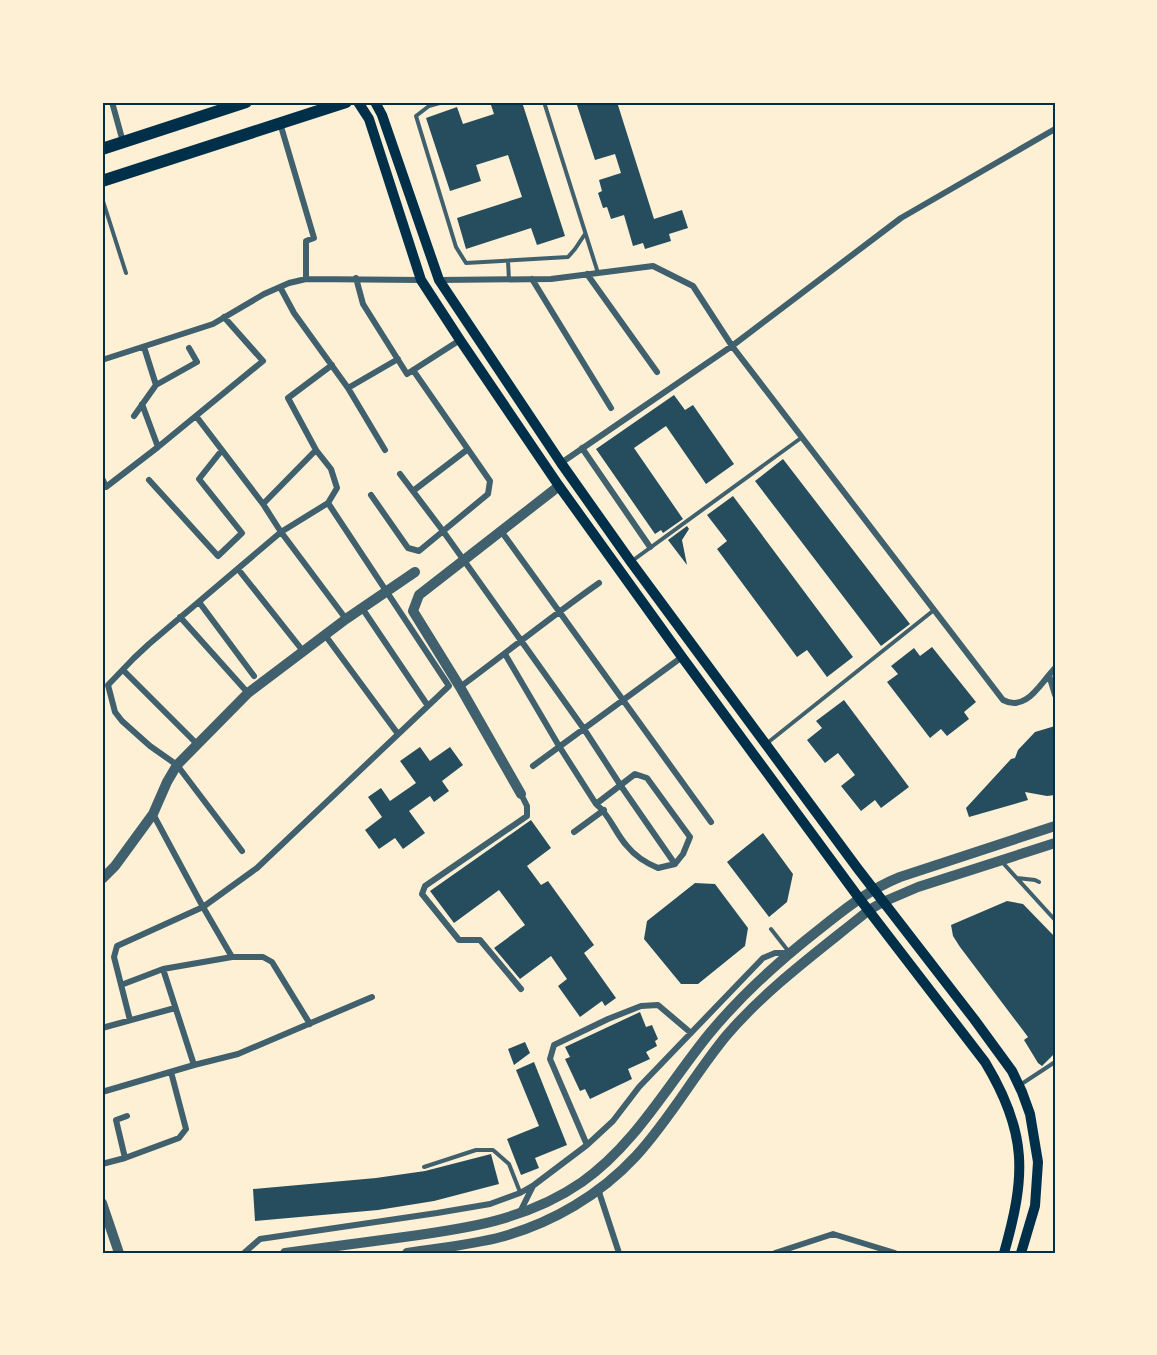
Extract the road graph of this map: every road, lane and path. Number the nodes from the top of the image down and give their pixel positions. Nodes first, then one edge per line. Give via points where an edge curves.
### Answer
1 (112, 102) edge
2 (246, 102) edge
3 (346, 102) edge
4 (358, 102) edge
5 (375, 102) edge
6 (443, 102) edge
7 (544, 102) edge
8 (279, 122) junction
9 (1055, 129) edge
10 (124, 142) junction
11 (102, 149) edge
12 (102, 181) edge
13 (102, 198) edge
14 (585, 234) junction
15 (508, 261) junction
16 (126, 273) dead end
17 (598, 273) junction
18 (587, 274) junction
19 (356, 278) junction
20 (306, 279) junction
21 (532, 279) junction
22 (421, 280) junction
23 (439, 280) junction
24 (509, 280) junction
25 (280, 287) junction
26 (224, 317) junction
27 (460, 340) junction
28 (144, 346) junction
29 (732, 346) junction
30 (189, 348) dead end
31 (102, 360) edge
32 (398, 360) junction
33 (332, 365) junction
34 (414, 369) junction
35 (657, 372) dead end
36 (156, 385) junction
37 (348, 388) junction
38 (142, 404) junction
39 (611, 408) dead end
40 (134, 416) dead end
41 (196, 416) junction
42 (801, 438) junction
43 (158, 447) junction
44 (582, 448) junction
45 (468, 449) junction
46 (222, 450) junction
47 (316, 450) junction
48 (384, 450) dead end
49 (561, 463) junction
50 (400, 474) dead end
51 (102, 478) edge
52 (149, 480) dead end
53 (560, 486) junction
54 (413, 490) junction
55 (371, 495) dead end
56 (328, 503) junction
57 (263, 504) junction
58 (443, 531) junction
59 (501, 531) junction
60 (282, 532) junction
61 (650, 547) junction
62 (464, 561) junction
63 (631, 562) junction
64 (238, 569) junction
65 (415, 572) dead end
66 (599, 583) dead end
67 (387, 592) junction
68 (199, 602) junction
69 (362, 608) junction
70 (934, 610) junction
71 (559, 612) junction
72 (180, 617) junction
73 (346, 619) junction
74 (324, 635) junction
75 (522, 641) junction
76 (303, 651) junction
77 (505, 654) junction
78 (682, 657) junction
79 (1055, 668) edge
80 (123, 670) junction
81 (1049, 675) junction
82 (254, 676) dead end
83 (460, 687) junction
84 (248, 693) junction
85 (1055, 695) edge
86 (622, 700) junction
87 (428, 706) junction
88 (584, 729) junction
89 (398, 734) junction
90 (197, 744) junction
91 (766, 745) junction
92 (559, 746) junction
93 (177, 765) junction
94 (533, 766) dead end
95 (621, 786) junction
96 (520, 794) joint
97 (596, 804) junction
98 (604, 810) junction
99 (153, 814) junction
100 (711, 822) dead end
101 (1055, 826) edge
102 (574, 832) dead end
103 (1055, 843) edge
104 (242, 850) dead end
105 (1000, 860) junction
106 (675, 864) junction
107 (1016, 878) junction
108 (102, 879) edge
109 (1039, 882) dead end
110 (873, 889) junction
111 (859, 898) junction
112 (884, 902) junction
113 (203, 906) junction
114 (869, 910) junction
115 (1055, 920) edge
116 (771, 929) dead end
117 (790, 953) junction
118 (232, 957) junction
119 (163, 969) junction
120 (121, 985) junction
121 (521, 989) dead end
122 (372, 997) dead end
123 (175, 1008) junction
124 (130, 1020) junction
125 (310, 1024) junction
126 (102, 1028) edge
127 (691, 1033) junction
128 (1055, 1062) edge
129 (194, 1065) junction
130 (171, 1072) junction
131 (1019, 1085) junction
132 (102, 1092) edge
133 (127, 1116) dead end
134 (587, 1145) junction
135 (125, 1158) junction
136 (102, 1164) edge
137 (424, 1167) dead end
138 (534, 1185) junction
139 (598, 1189) junction
140 (520, 1193) junction
141 (102, 1203) edge
142 (519, 1214) junction
143 (119, 1253) edge
144 (244, 1253) edge
145 (285, 1253) edge
146 (407, 1253) edge
147 (619, 1253) edge
148 (775, 1253) edge
149 (895, 1253) edge
150 (1004, 1253) edge
151 (1021, 1253) edge

1 - 10 street
2 - 10 main road
3 - 8 main road
4 - 22 main road via 369,119
5 - 23 main road
6 - 15 lane via 416,116 456,247 466,263
7 - 14 lane
8 - 12 main road
8 - 20 street via 314,238 306,241
9 - 29 street via 901,218
10 - 11 main road
13 - 16 lane
14 - 15 lane via 568,257
14 - 17 lane
15 - 24 lane
17 - 18 street
17 - 29 street via 653,266 693,286
18 - 21 street
18 - 35 street
19 - 20 street
19 - 22 street
19 - 32 street via 363,304
20 - 25 street
21 - 24 street
21 - 39 street
22 - 27 main road
23 - 24 street
23 - 49 main road
25 - 26 street
25 - 33 street via 294,314
26 - 28 street
26 - 41 street via 263,361
27 - 34 street
27 - 53 main road
28 - 31 street
28 - 36 street
29 - 42 street
29 - 44 street
30 - 36 street via 197,362
32 - 34 street via 407,374
32 - 37 street
33 - 37 street
33 - 47 street via 288,398
34 - 45 street
36 - 38 street
37 - 48 street
38 - 40 street
38 - 43 street
41 - 43 street
41 - 46 street
42 - 61 lane
42 - 70 street
43 - 51 street via 106,487
44 - 49 street
44 - 61 street
45 - 54 street
45 - 58 street via 490,481 488,494
46 - 52 street via 199,479 242,533 218,556
46 - 57 street
47 - 56 street via 330,469 337,488
47 - 57 street
49 - 63 main road
50 - 54 street
53 - 59 street
53 - 78 main road
54 - 58 street
55 - 58 street via 408,548 418,551
56 - 60 street
56 - 67 street
57 - 60 street
58 - 62 street
59 - 62 street
59 - 71 street
60 - 64 street
60 - 73 street
61 - 63 lane
62 - 75 street
62 - 83 street via 419,595 413,610
63 - 91 main road
64 - 68 street
64 - 76 street
65 - 67 street
66 - 71 street
67 - 69 street
67 - 87 street via 449,686
68 - 72 street
68 - 82 street
69 - 73 street
69 - 87 street
70 - 81 street via 1003,700 1015,704 1026,699
70 - 91 lane
71 - 75 street
71 - 86 street
72 - 80 street
72 - 84 street
73 - 74 street
74 - 76 street
74 - 89 street
75 - 77 street
75 - 88 street
76 - 84 street
77 - 83 street
77 - 92 street
78 - 86 street
78 - 111 main road
79 - 81 street
80 - 90 street
80 - 93 street via 108,685 115,712 150,746
81 - 85 street
83 - 96 street
84 - 90 street
86 - 88 street
86 - 100 street
87 - 89 street
88 - 92 street
88 - 95 street
89 - 113 street via 258,868
90 - 93 street
91 - 110 main road
92 - 94 street
92 - 97 street
93 - 99 street
93 - 104 street
95 - 97 street
95 - 106 street
95 - 106 street via 635,774 647,778 690,837
96 - 121 street via 527,806 527,816 425,886 422,894 459,940 480,940
97 - 98 street
98 - 102 street
98 - 106 street via 627,846 646,863 658,868
99 - 108 street
99 - 113 street
101 - 110 street
103 - 105 street
105 - 107 lane
105 - 112 street
107 - 109 lane
107 - 115 lane
110 - 111 street
110 - 112 main road
111 - 114 main road
111 - 117 street
112 - 114 street
112 - 131 main road via 998,1051
113 - 118 street
113 - 120 street via 117,946 114,957
114 - 139 street via 748,1012 635,1157
114 - 150 main road via 985,1062 1008,1106 1017,1132 1020,1172 1016,1208
116 - 117 lane
117 - 127 street via 763,958
117 - 142 street via 709,1034 643,1121 598,1169 557,1197
118 - 119 street
118 - 125 street via 263,957 272,962
119 - 120 street
119 - 123 street
120 - 124 street
122 - 125 street
123 - 124 street
123 - 129 street
124 - 126 street
125 - 129 street via 237,1054
127 - 134 street via 639,1087 614,1121
127 - 134 street via 658,1005 641,1006 554,1045 550,1059
128 - 131 lane
129 - 130 street
130 - 132 street
130 - 135 street via 186,1129 179,1138
131 - 151 main road via 1030,1114 1038,1162 1035,1206
133 - 135 street via 116,1120
134 - 138 street
135 - 136 street
137 - 140 lane via 476,1150 494,1150 509,1164
138 - 140 street
138 - 142 street
139 - 146 street via 560,1214 516,1233
139 - 147 street
140 - 144 street via 490,1204 260,1239
141 - 143 street
142 - 145 street via 470,1227
148 - 149 street via 833,1234

